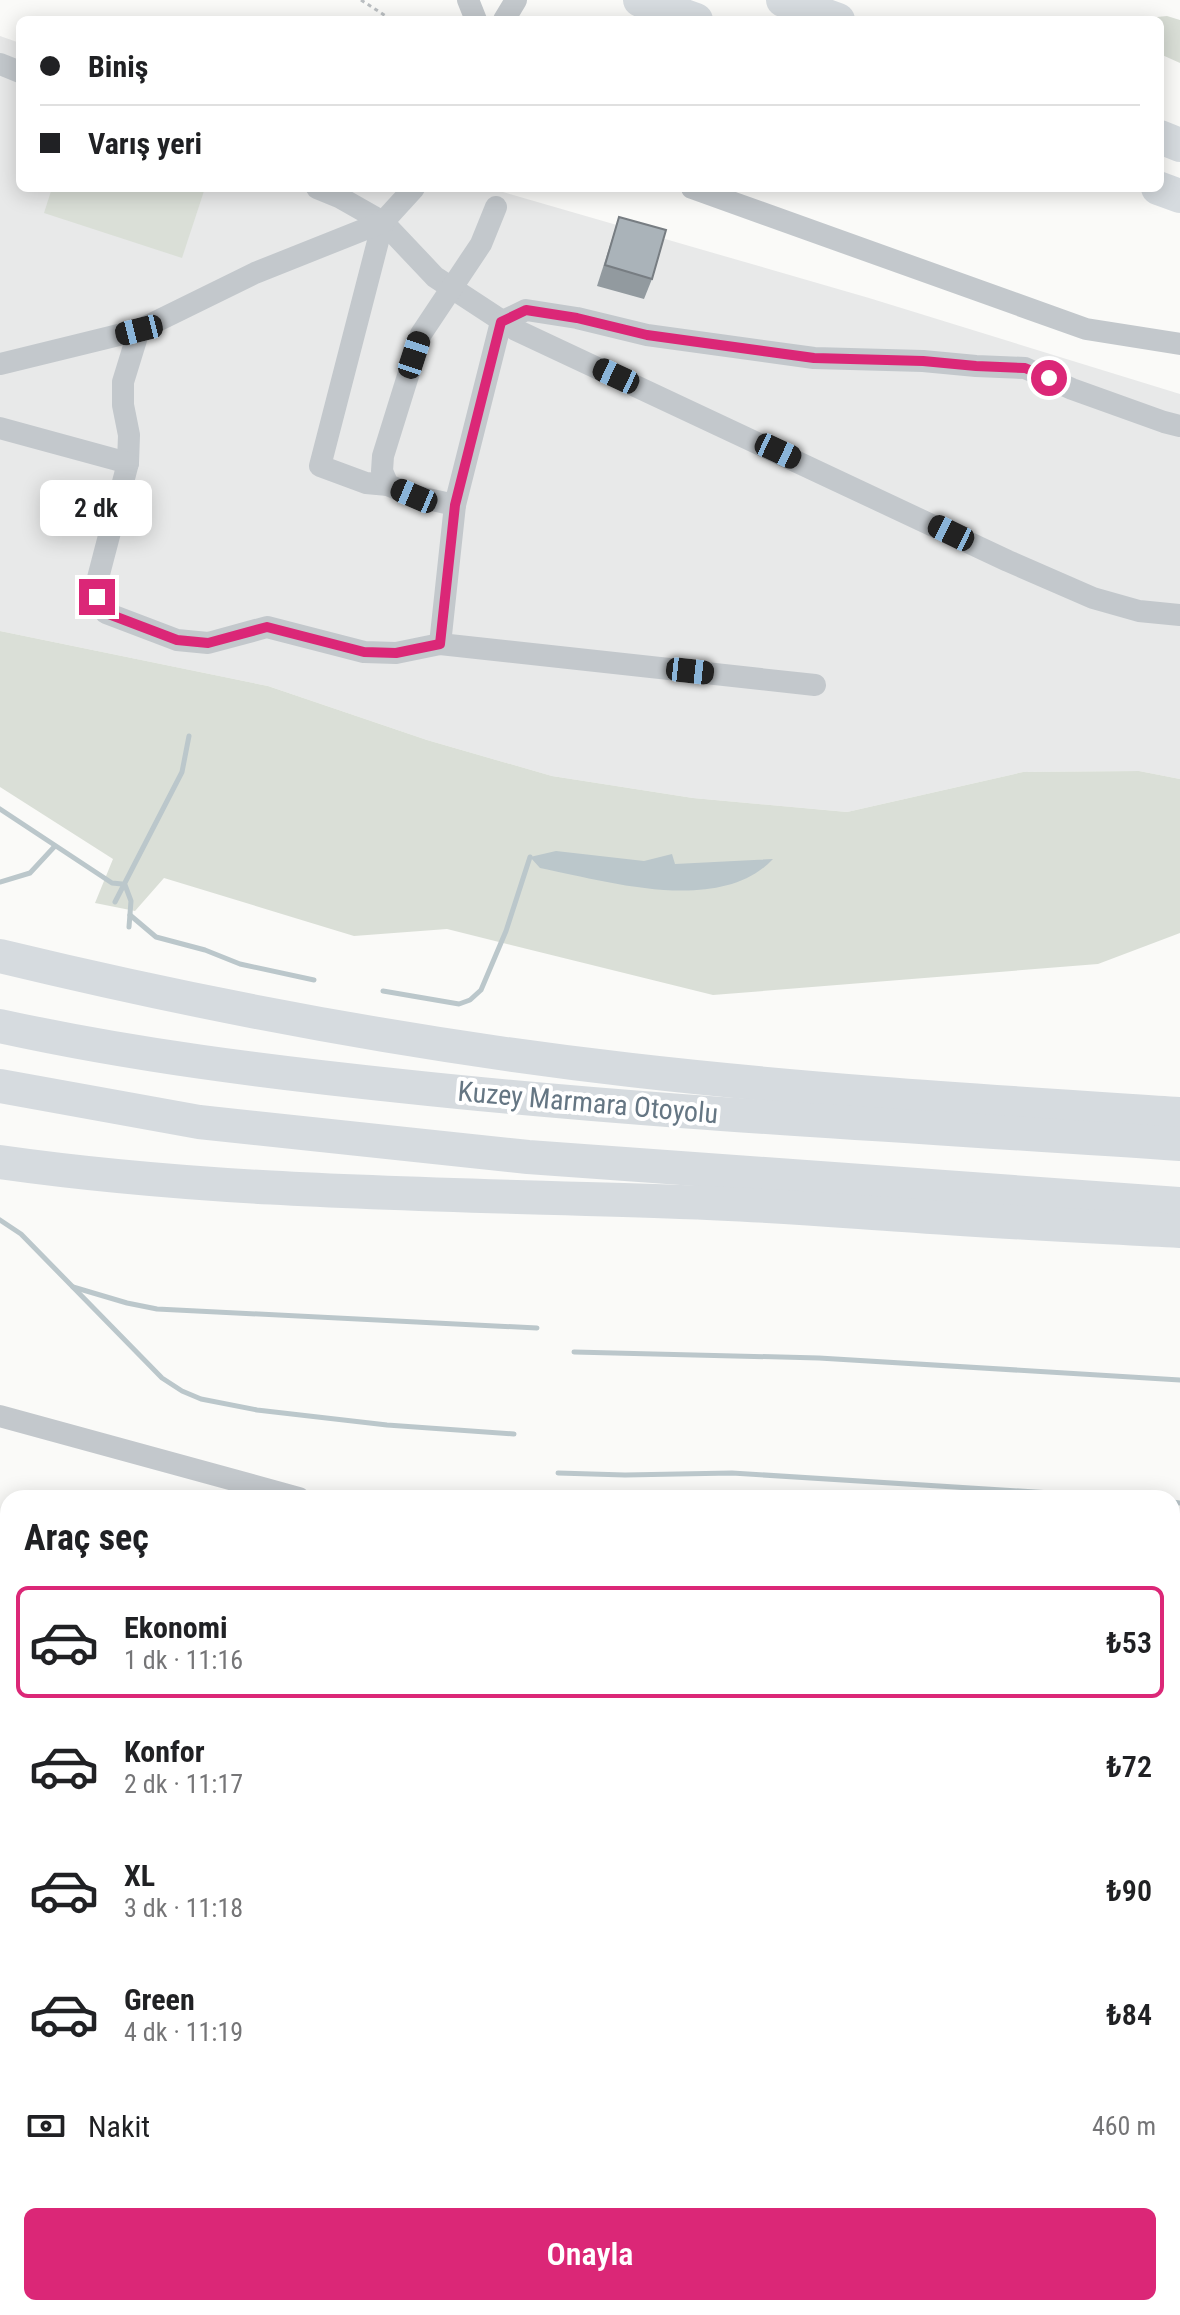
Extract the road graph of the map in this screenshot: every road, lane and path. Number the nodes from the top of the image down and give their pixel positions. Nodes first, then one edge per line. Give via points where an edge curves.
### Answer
1 (361, 0) edge
2 (640, 0) edge
3 (783, 0) edge
4 (386, 16) edge
5 (685, 16) edge
6 (827, 16) edge
7 (327, 192) edge
8 (410, 192) edge
9 (703, 192) edge
10 (496, 207) dead end
11 (383, 222) junction
12 (453, 288) junction
13 (501, 322) junction
14 (139, 330) junction
15 (1180, 344) edge
16 (0, 364) edge
17 (1180, 426) edge
18 (0, 428) edge
19 (128, 463) junction
20 (388, 485) junction
21 (455, 505) junction
22 (1180, 615) edge
23 (440, 644) junction
24 (815, 685) dead end
25 (0, 941) edge
26 (0, 956) edge
27 (110, 981) junction
28 (0, 1026) edge
29 (0, 1086) edge
30 (1180, 1114) edge
31 (1180, 1144) edge
32 (0, 1162) edge
33 (0, 1176) edge
34 (286, 1188) junction
35 (1180, 1204) edge
36 (1180, 1231) edge
37 (0, 1416) edge
38 (270, 1490) edge

1 - 4 path
2 - 5 highway
3 - 6 highway
7 - 11 street
8 - 11 street
9 - 15 street via 1086,329
10 - 12 street via 481,244
11 - 12 street via 435,277
11 - 14 street via 255,273
11 - 20 street via 320,466
12 - 13 street
12 - 20 street via 421,334 383,456
13 - 17 street via 526,310 647,335 814,358 1025,368
13 - 21 street
13 - 22 street via 1093,598
14 - 16 street
14 - 19 street via 123,382
18 - 19 street
19 - 23 street via 98,578 97,597 106,613 177,640 208,643 267,627 364,652 396,653
20 - 21 street
21 - 23 street
23 - 24 street
25 - 27 highway
26 - 27 highway
27 - 30 highway via 343,1027 629,1070
28 - 31 highway, Kuzey Marmara Otoyolu via 176,1058 488,1096
29 - 35 highway, Kuzey Marmara Otoyolu via 199,1122 528,1157
32 - 34 highway
33 - 34 highway via 189,1196
34 - 36 highway via 790,1206
37 - 38 street

